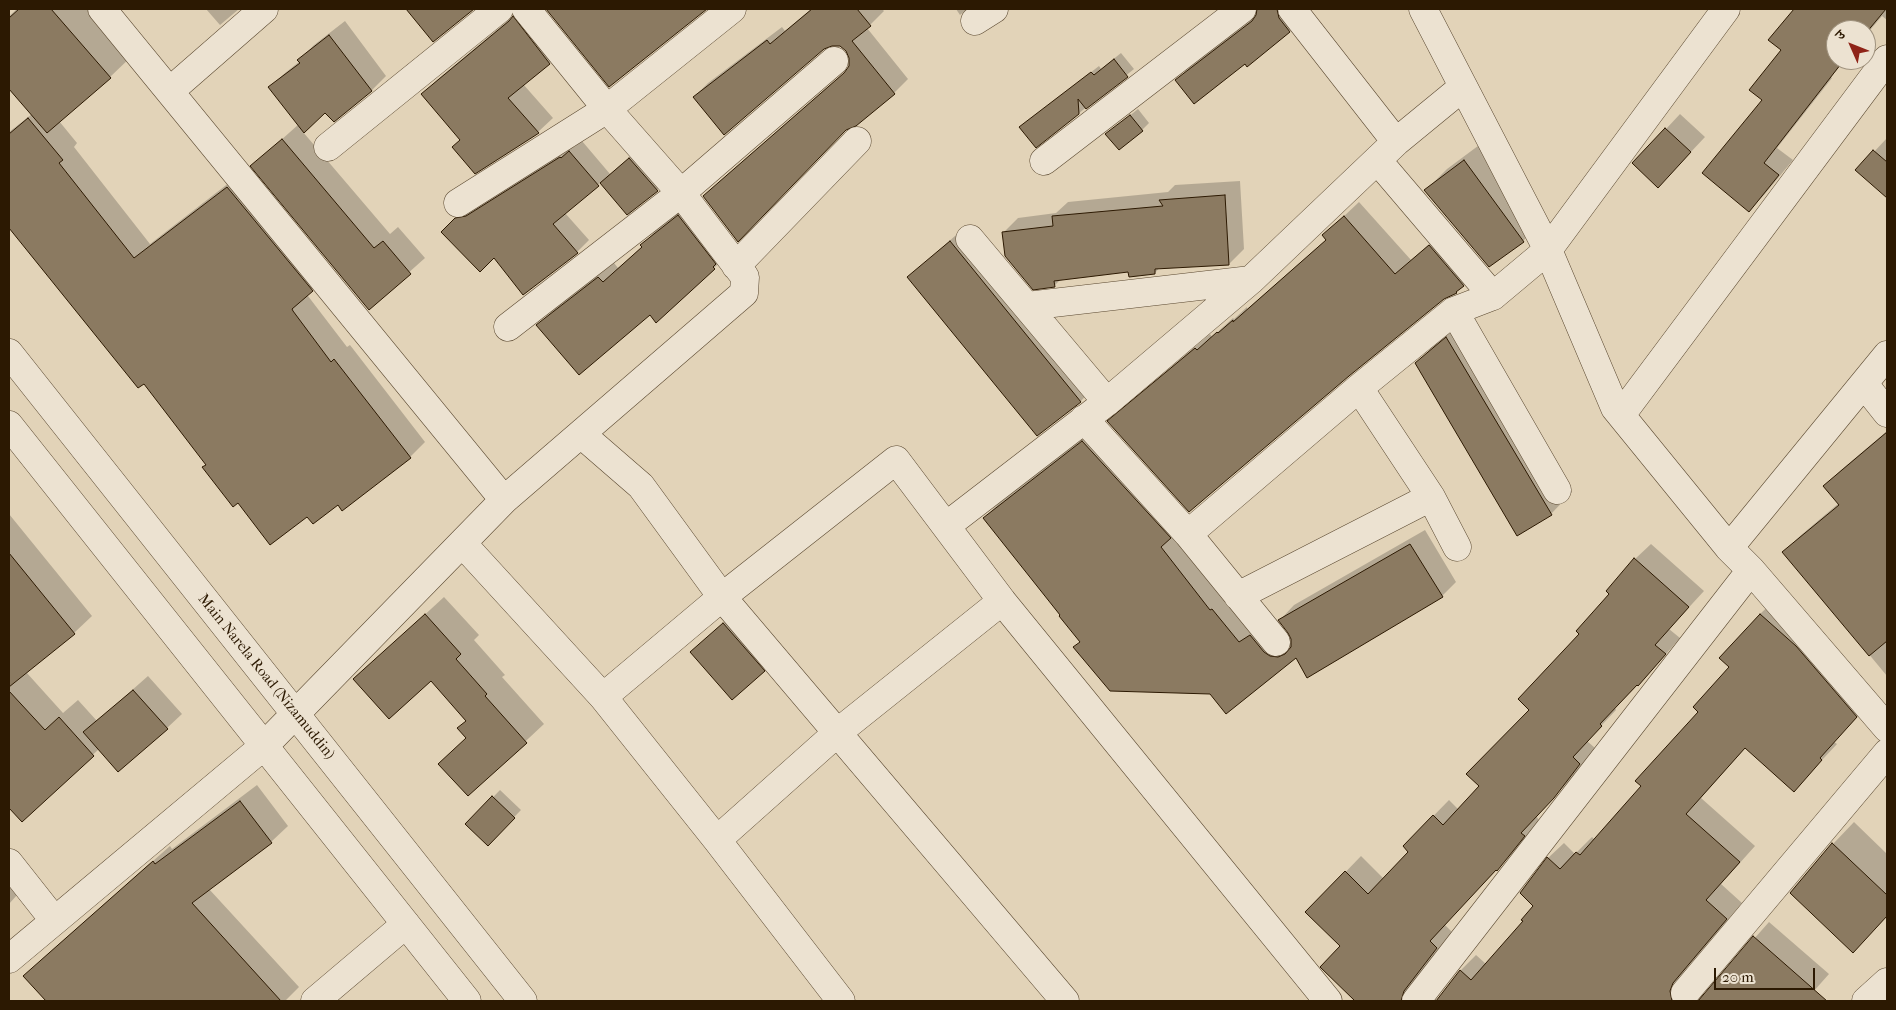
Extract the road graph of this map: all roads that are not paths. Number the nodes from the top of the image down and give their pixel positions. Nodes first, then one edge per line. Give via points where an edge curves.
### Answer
1 (102, 9) edge
2 (264, 9) edge
3 (499, 9) edge
4 (526, 9) edge
5 (732, 9) edge
6 (1242, 9) edge
7 (1292, 9) edge
8 (1423, 9) edge
9 (1726, 9) edge
10 (1887, 59) edge
11 (834, 61) dead end
12 (1463, 87) junction
13 (170, 91) junction
14 (607, 109) junction
15 (857, 141) dead end
16 (328, 147) dead end
17 (1387, 151) junction
18 (1044, 161) dead end
19 (681, 193) junction
20 (458, 203) dead end
21 (970, 239) dead end
22 (1548, 250) junction
23 (736, 266) junction
24 (1251, 280) junction
25 (1493, 296) junction
26 (1027, 306) junction
27 (1454, 311) junction
28 (508, 326) dead end
29 (9, 353) edge
30 (1887, 355) edge
31 (1864, 384) junction
32 (1359, 388) junction
33 (1107, 402) junction
34 (1887, 414) edge
35 (1621, 415) junction
36 (1084, 419) junction
37 (9, 425) edge
38 (581, 434) junction
39 (1557, 490) dead end
40 (1431, 497) junction
41 (504, 500) junction
42 (946, 526) junction
43 (1188, 534) junction
44 (462, 543) junction
45 (1457, 547) dead end
46 (1729, 548) junction
47 (1751, 570) junction
48 (1238, 596) junction
49 (722, 597) junction
50 (1002, 601) junction
51 (1276, 642) dead end
52 (603, 697) junction
53 (295, 713) junction
54 (1887, 728) edge
55 (836, 733) junction
56 (265, 745) junction
57 (1887, 753) edge
58 (717, 840) junction
59 (9, 863) edge
60 (54, 920) junction
61 (406, 924) junction
62 (9, 959) edge
63 (1887, 982) edge
64 (1685, 993) dead end
65 (1061, 1000) edge
66 (315, 1001) edge
67 (467, 1001) edge
68 (523, 1001) edge
69 (841, 1001) edge
70 (1328, 1001) edge
71 (1416, 1001) edge
72 (1866, 1001) edge

1 - 13 street
2 - 13 street
3 - 16 street
4 - 14 street
5 - 14 street
6 - 18 street
7 - 17 street
8 - 12 street
9 - 22 street
10 - 35 street
11 - 19 street
12 - 17 street
12 - 22 street
13 - 41 street
14 - 19 street
14 - 20 street
15 - 23 street
17 - 24 street
17 - 25 street
19 - 23 street
19 - 28 street
21 - 26 street
22 - 25 street
22 - 35 street via 1615,408
23 - 38 street via 745,277 744,293
24 - 26 street
24 - 33 street
25 - 27 street
26 - 33 street
27 - 32 street
27 - 39 street
29 - 53 street, Main Narela Road (Nizamuddin)
30 - 31 street
31 - 34 street
31 - 46 street
32 - 40 street
32 - 43 street
33 - 36 street
35 - 46 street
36 - 42 street
36 - 43 street
37 - 56 street
38 - 41 street
38 - 49 street via 642,486
40 - 45 street
40 - 48 street
41 - 44 street
42 - 49 street via 896,460
42 - 50 street
43 - 48 street
44 - 52 street
44 - 53 street
46 - 47 street
47 - 54 street
47 - 71 street
48 - 51 street
49 - 52 street
49 - 55 street
50 - 55 street
50 - 70 street
52 - 58 street
53 - 56 street
53 - 68 street, Main Narela Road (Nizamuddin)
55 - 58 street
55 - 65 street
56 - 60 street
56 - 61 street
57 - 64 street
58 - 69 street
59 - 60 street
60 - 62 street
61 - 66 street
61 - 67 street
63 - 72 street

